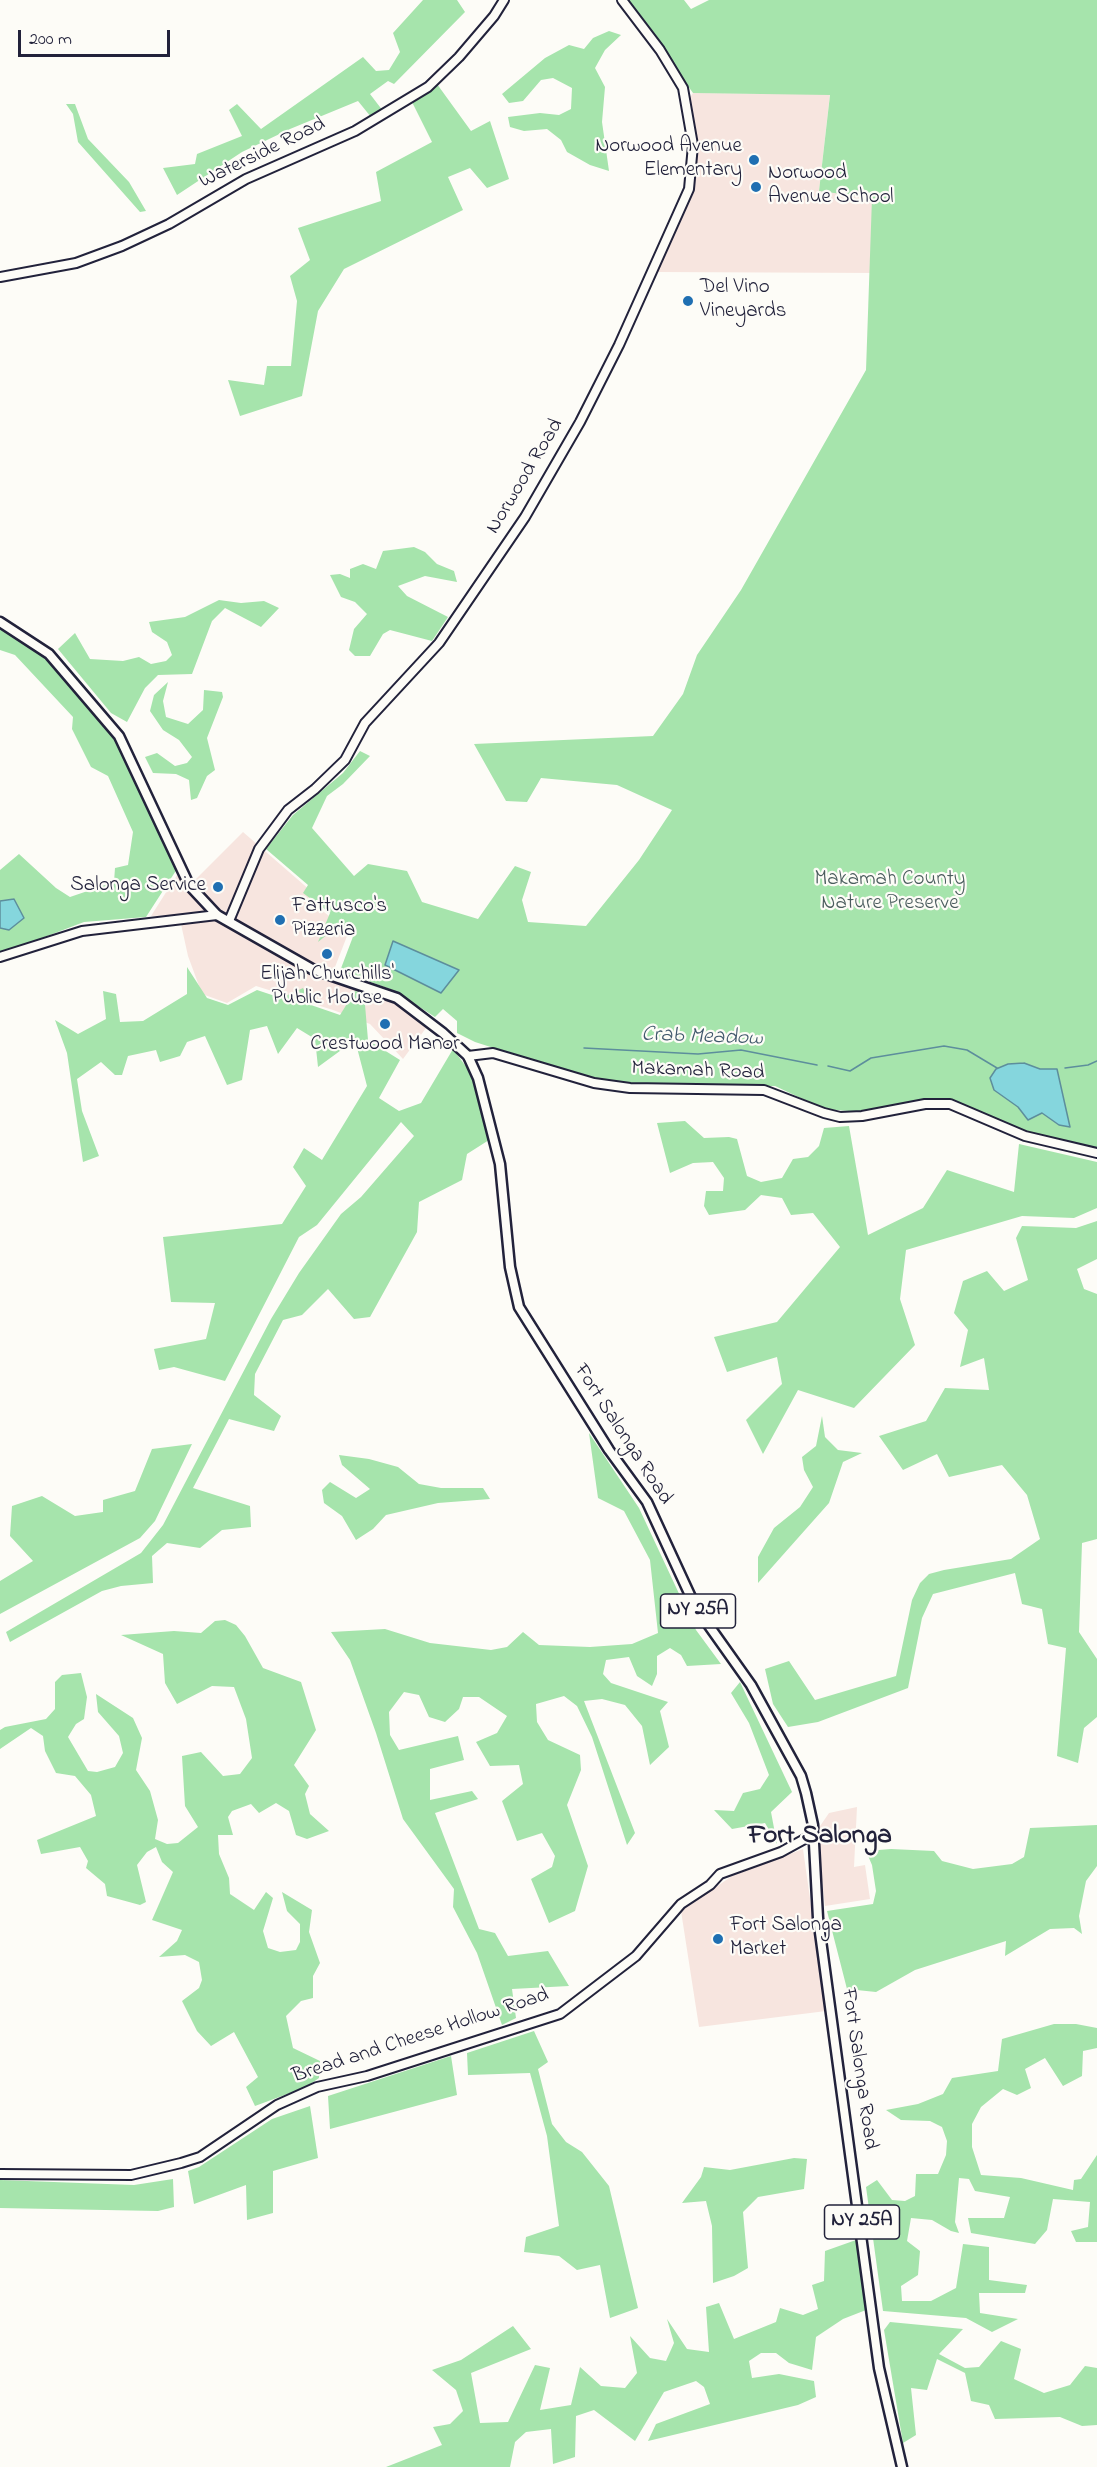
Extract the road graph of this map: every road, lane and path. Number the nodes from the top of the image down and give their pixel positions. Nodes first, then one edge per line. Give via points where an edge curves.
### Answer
1 (504, 0) edge
2 (622, 0) edge
3 (0, 277) edge
4 (0, 622) edge
5 (217, 915) junction
6 (229, 921) junction
7 (0, 957) edge
8 (468, 1056) junction
9 (1097, 1153) edge
10 (812, 1835) junction
11 (0, 2174) edge
12 (902, 2467) edge

1 - 3 street, Waterside Road via 459,57 428,87 355,131 246,179 122,246 76,263
2 - 6 street, Norwood Road via 683,88 693,145 689,189 619,345 525,517 439,643 365,723 345,760 288,810 259,849
4 - 5 main road, Fort Salonga Road / NY 25A via 49,654 119,736 189,885
5 - 6 main road, Fort Salonga Road / NY 25A
5 - 7 street via 82,931
6 - 8 main road, Fort Salonga Road / NY 25A via 312,969 397,998
8 - 9 street, Makamah Road via 493,1053 594,1083 630,1088 764,1090 840,1117 950,1104 1025,1136
8 - 10 main road, Fort Salonga Road / NY 25A via 478,1078 500,1164 510,1267 519,1307 609,1450 647,1502 694,1606 755,1693 801,1776
10 - 11 street, Bread and Cheese Hollow Road via 781,1852 720,1874 681,1904 636,1956 560,2014 289,2098 200,2157 181,2163 131,2175
10 - 12 main road, Fort Salonga Road / NY 25A via 817,1910 879,2368

